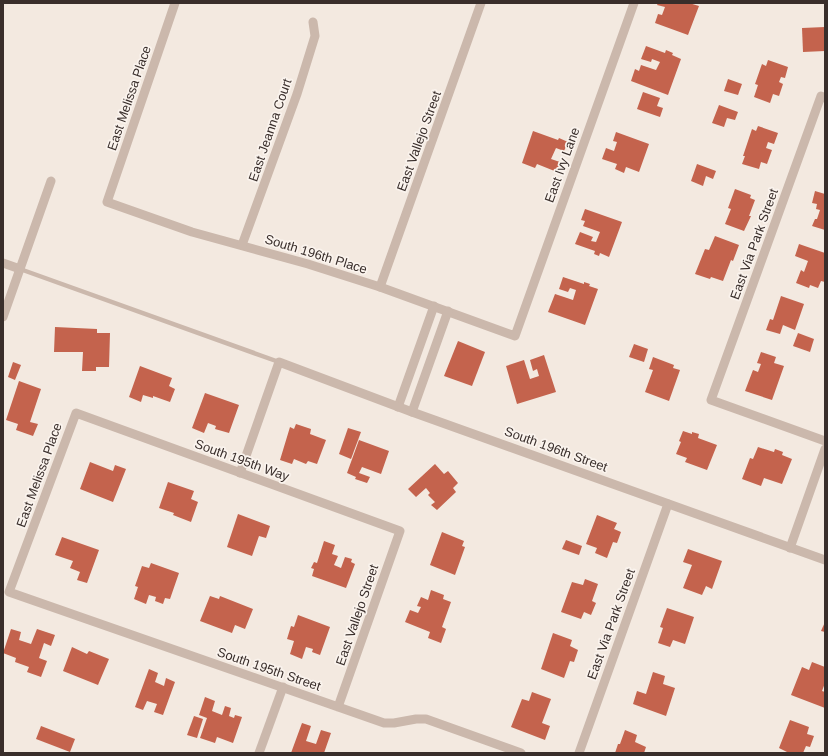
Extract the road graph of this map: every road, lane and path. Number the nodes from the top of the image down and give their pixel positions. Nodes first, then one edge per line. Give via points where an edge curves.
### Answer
1 (175, 3) edge
2 (481, 3) edge
3 (634, 3) edge
4 (313, 22) dead end
5 (823, 97) edge
6 (51, 181) dead end
7 (107, 202) joint
8 (242, 245) junction
9 (3, 262) edge
10 (20, 269) junction
11 (380, 287) junction
12 (434, 306) junction
13 (448, 312) junction
14 (3, 318) edge
15 (423, 336) junction
16 (515, 336) joint
17 (438, 342) junction
18 (279, 362) junction
19 (398, 407) junction
20 (412, 412) junction
21 (76, 413) joint
22 (825, 441) edge
23 (825, 449) edge
24 (240, 473) junction
25 (668, 504) junction
26 (400, 531) joint
27 (790, 548) junction
28 (825, 560) edge
29 (9, 592) joint
30 (283, 687) junction
31 (338, 707) junction
32 (259, 753) edge
33 (521, 753) edge
34 (579, 753) edge

1 - 7 street, East Melissa Place
2 - 11 street, East Vallejo Street
3 - 16 street, East Ivy Lane
4 - 8 street, East Jeanna Court via 315,36 297,94
5 - 22 street, East Via Park Street via 711,400
6 - 10 street
7 - 8 street, South 196th Place via 192,232
8 - 11 street, South 196th Place
9 - 10 street
10 - 14 street
10 - 18 lane
11 - 12 street, South 196th Place
12 - 13 street, South 196th Place
12 - 15 street
13 - 16 street, South 196th Place
13 - 17 street
15 - 17 street
15 - 19 street
17 - 20 street
18 - 19 street, South 196th Street
18 - 24 street
19 - 20 street, South 196th Street
20 - 25 street, South 196th Street
21 - 24 street, South 195th Way
21 - 29 street, East Melissa Place
23 - 27 street
24 - 26 street, South 195th Way
25 - 27 street, South 196th Street
25 - 34 street, East Via Park Street
26 - 31 street, East Vallejo Street
27 - 28 street, South 196th Street
29 - 30 street, South 195th Street
30 - 31 street, South 195th Street
30 - 32 street
31 - 33 street, South 195th Street via 384,723 426,719

